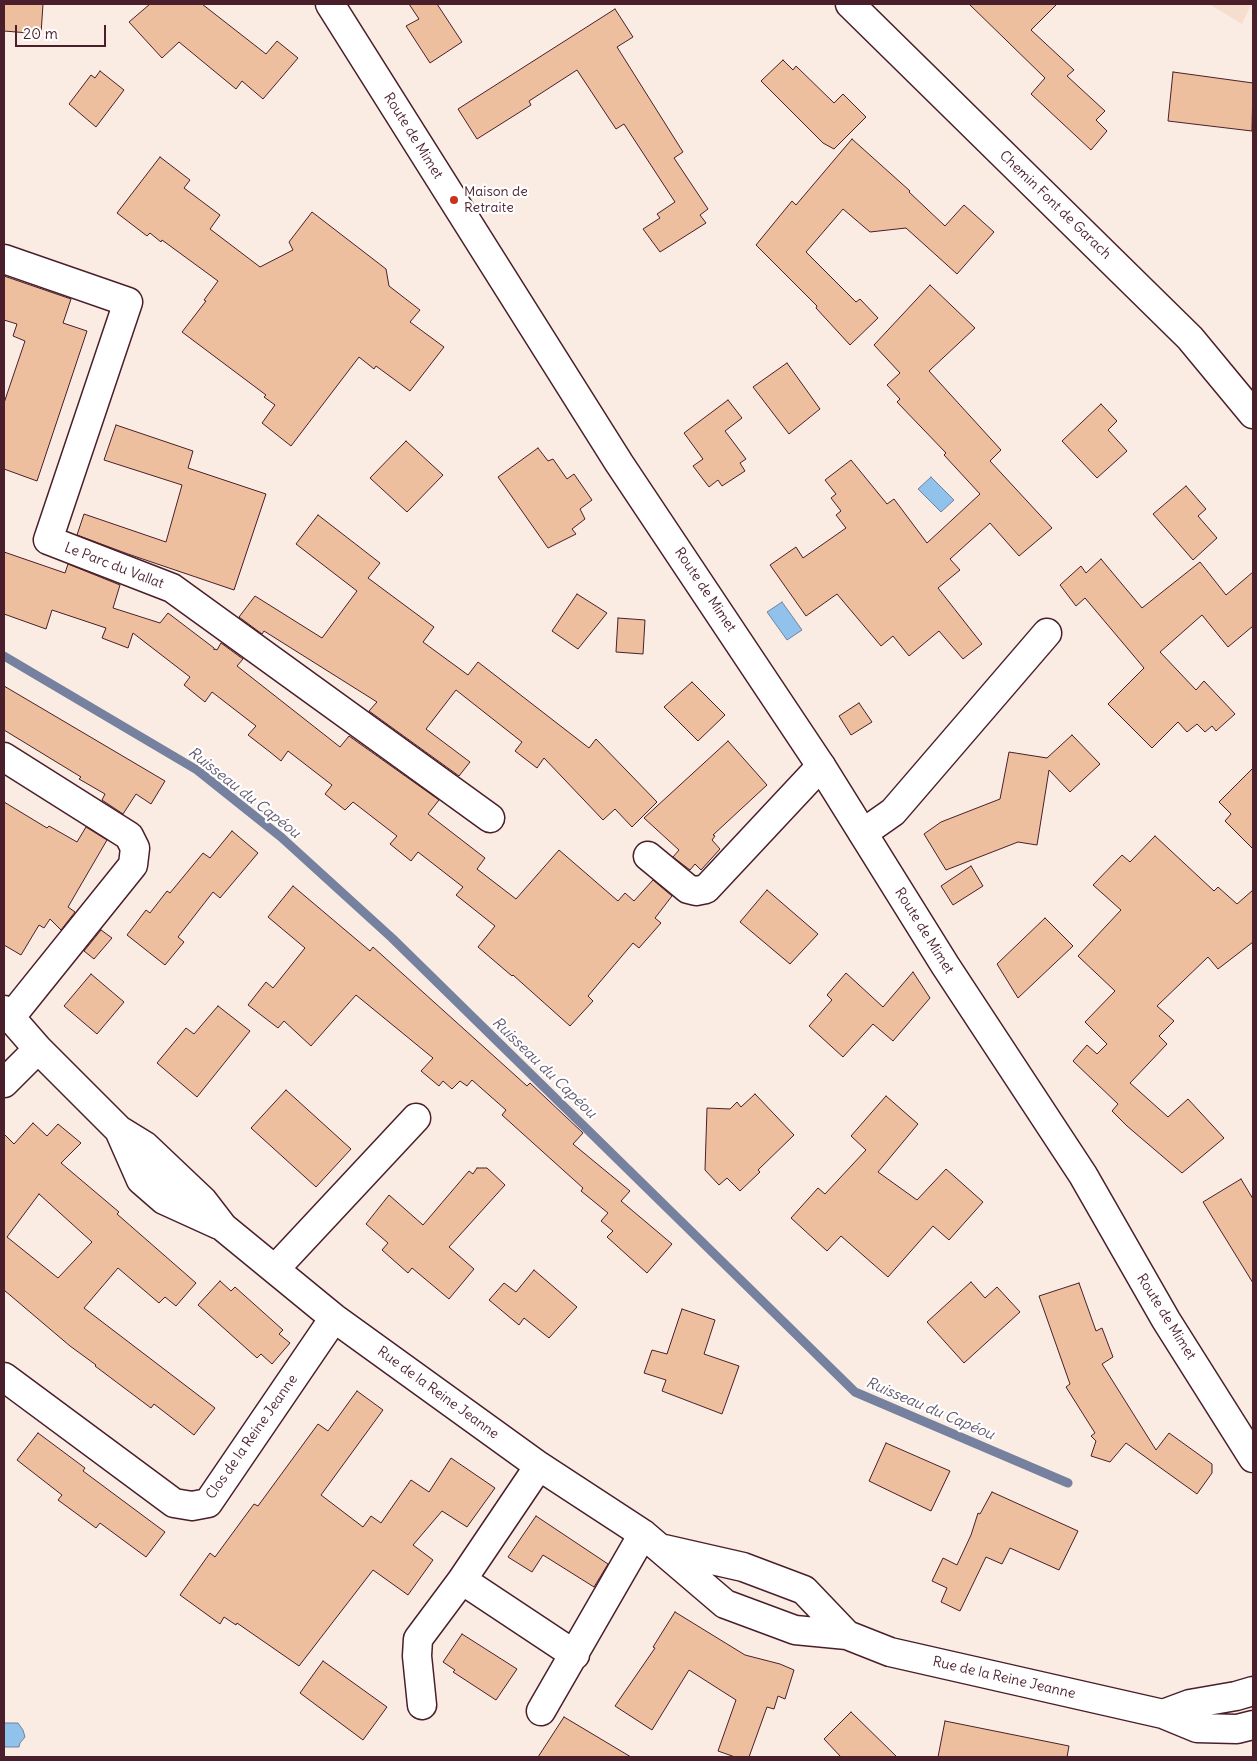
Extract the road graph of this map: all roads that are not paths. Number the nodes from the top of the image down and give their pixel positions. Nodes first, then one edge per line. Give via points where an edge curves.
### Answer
1 (330, 4) edge
2 (850, 4) edge
3 (4, 259) edge
4 (1253, 414) edge
5 (1047, 633) dead end
6 (4, 757) edge
7 (821, 766) junction
8 (490, 818) dead end
9 (863, 834) junction
10 (648, 856) dead end
11 (7, 1014) edge
12 (38, 1048) junction
13 (4, 1083) edge
14 (416, 1118) dead end
15 (1083, 1175) junction
16 (275, 1269) junction
17 (334, 1318) junction
18 (4, 1377) edge
19 (1253, 1424) edge
20 (1253, 1458) edge
21 (539, 1466) junction
22 (652, 1541) junction
23 (743, 1568) junction
24 (462, 1580) junction
25 (725, 1604) junction
26 (847, 1635) junction
27 (575, 1654) junction
28 (1253, 1691) edge
29 (422, 1705) dead end
30 (541, 1711) dead end
31 (1163, 1714) junction
32 (1253, 1725) edge

1 - 7 street, Route de Mimet via 619,463
2 - 4 street, Chemin Font de Garach via 1190,338
3 - 8 street, Le Parc du Vallat via 128,302 48,540 172,588
5 - 9 street via 893,812
6 - 11 street via 129,836 135,848 133,866
7 - 9 street, Route de Mimet
7 - 10 street via 706,889 688,889
9 - 15 street, Route de Mimet
11 - 12 street, Rue de la Reine Jeanne
12 - 13 street
12 - 16 street, Rue de la Reine Jeanne via 119,1130 141,1180 164,1200 223,1227
14 - 16 street
15 - 19 street, Route de Mimet via 1147,1256
15 - 20 street, Route de Mimet via 1166,1320
16 - 17 street, Rue de la Reine Jeanne
17 - 18 street, Clos de la Reine Jeanne via 208,1503 192,1506 174,1503
17 - 21 street, Rue de la Reine Jeanne
21 - 22 street, Rue de la Reine Jeanne
21 - 24 street
22 - 23 street, Rue de la Reine Jeanne
22 - 25 street, Rue de la Reine Jeanne
22 - 27 street
23 - 25 street
23 - 26 street, Rue de la Reine Jeanne via 804,1590
24 - 27 street
24 - 29 street via 418,1639
25 - 26 street, Rue de la Reine Jeanne via 795,1630
26 - 31 street, Rue de la Reine Jeanne via 890,1652
27 - 30 street
28 - 31 street via 1190,1704
31 - 32 street, Rue de la Reine Jeanne via 1197,1728 1237,1729

